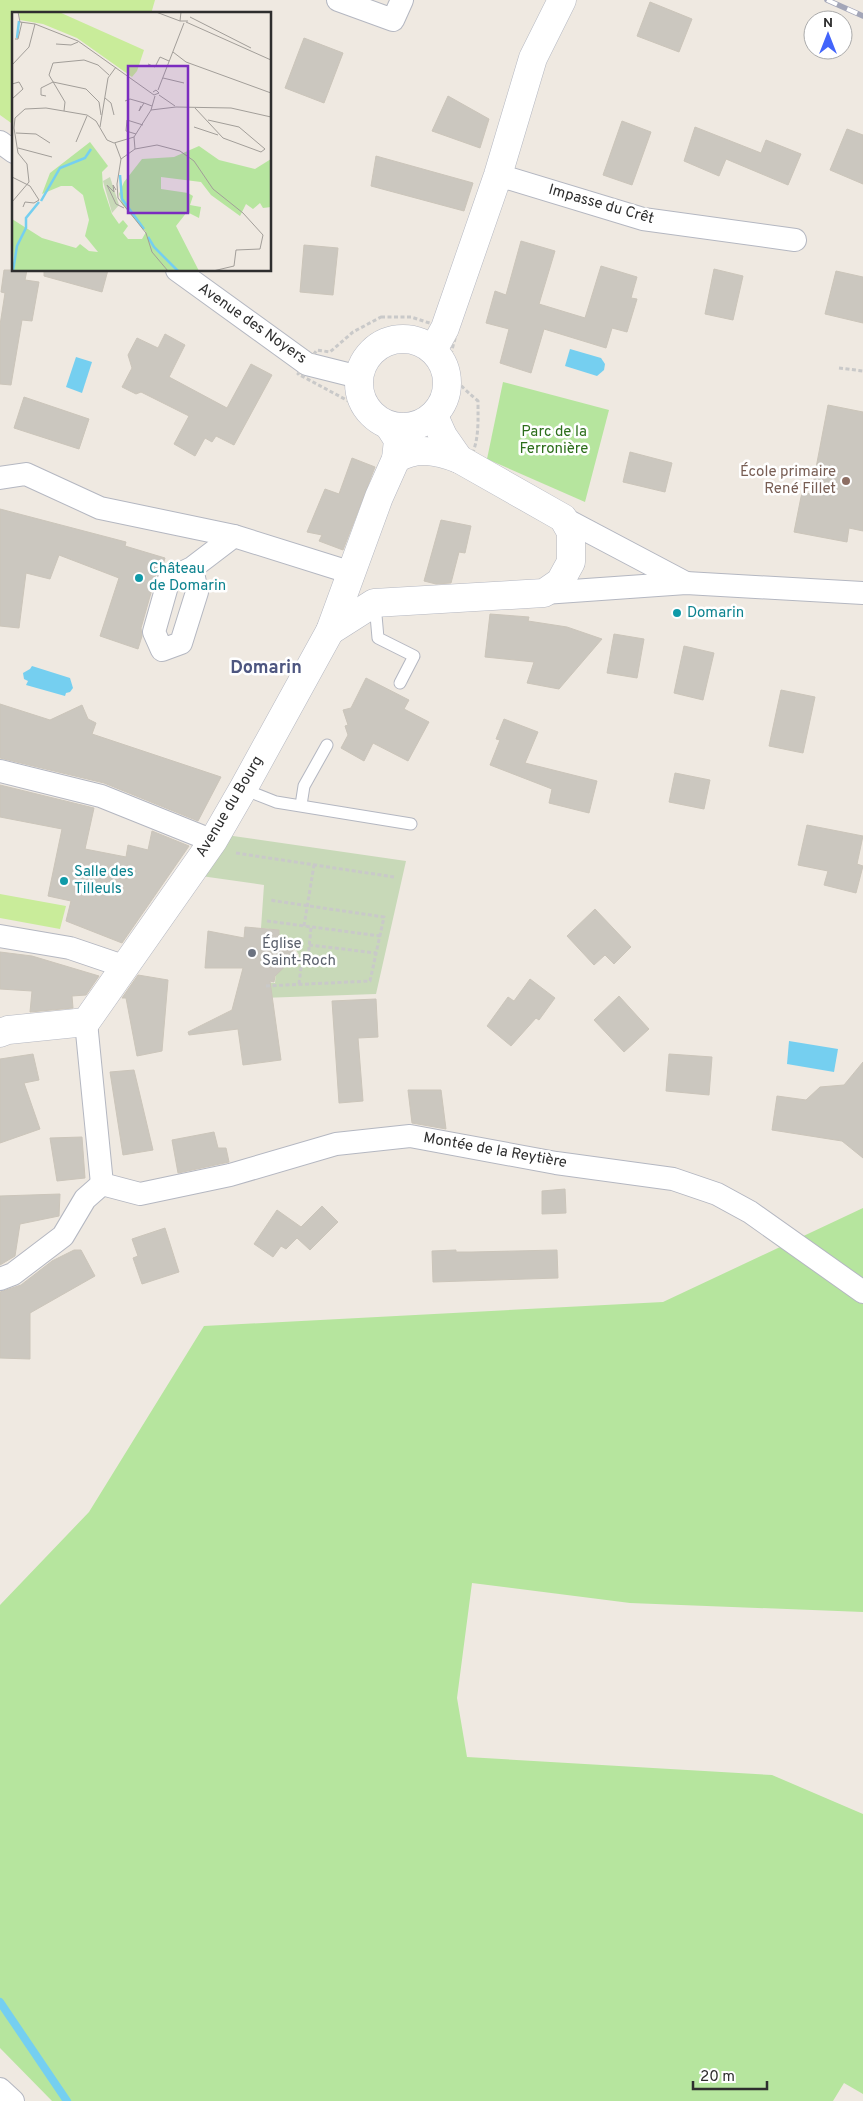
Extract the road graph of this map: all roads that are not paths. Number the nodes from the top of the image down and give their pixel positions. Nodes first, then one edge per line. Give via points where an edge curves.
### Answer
1 (338, 0) edge
2 (402, 0) edge
3 (562, 0) edge
4 (0, 142) edge
5 (12, 151) edge
6 (498, 175) junction
7 (795, 240) dead end
8 (178, 271) edge
9 (439, 339) junction
10 (359, 378) junction
11 (434, 416) junction
12 (389, 426) junction
13 (396, 459) junction
14 (464, 461) junction
15 (0, 478) edge
16 (564, 518) junction
17 (234, 536) junction
18 (355, 564) junction
19 (192, 568) dead end
20 (686, 583) junction
21 (544, 593) junction
22 (863, 594) edge
23 (374, 603) junction
24 (330, 631) junction
25 (400, 683) dead end
26 (327, 745) dead end
27 (0, 771) edge
28 (244, 789) junction
29 (301, 805) junction
30 (411, 824) dead end
31 (224, 847) junction
32 (0, 936) edge
33 (123, 966) junction
34 (86, 1022) junction
35 (0, 1033) edge
36 (102, 1184) junction
37 (0, 1279) edge
38 (863, 1292) edge
39 (0, 2089) edge
40 (12, 2101) edge

1 - 2 street via 393,20
3 - 6 street via 533,58
4 - 5 street
6 - 7 street, Impasse du Crêt via 644,219
6 - 9 street
8 - 10 street, Avenue des Noyers via 307,364
9 - 10 street via 397,339 379,346 366,359
9 - 11 street via 448,382 445,400
10 - 12 street via 361,398 372,415
11 - 12 street via 413,427
11 - 14 street via 444,436
12 - 13 street, Avenue du Bourg via 398,440
13 - 14 street via 421,449
13 - 18 street, Avenue du Bourg
14 - 16 street
15 - 17 street via 26,474 100,508
16 - 20 street
16 - 21 street via 571,532 571,562 560,582
17 - 18 street
17 - 19 street
18 - 23 street
18 - 24 street, Avenue du Bourg
20 - 21 street
20 - 22 street
21 - 23 street
23 - 24 street
23 - 25 lane via 378,638 414,656
24 - 28 street, Avenue du Bourg
26 - 29 lane via 304,786
27 - 31 street via 101,796
28 - 29 lane via 276,802
28 - 31 street, Avenue du Bourg
29 - 30 lane
31 - 33 street, Avenue du Bourg
32 - 33 street via 70,948
33 - 34 street, Avenue du Bourg
34 - 35 street
34 - 36 street
36 - 37 street via 85,1199 63,1236 13,1274
36 - 38 street, Montée de la Reytière via 140,1194 230,1175 336,1144 410,1136 556,1163 672,1179 718,1194 750,1212
39 - 40 street

